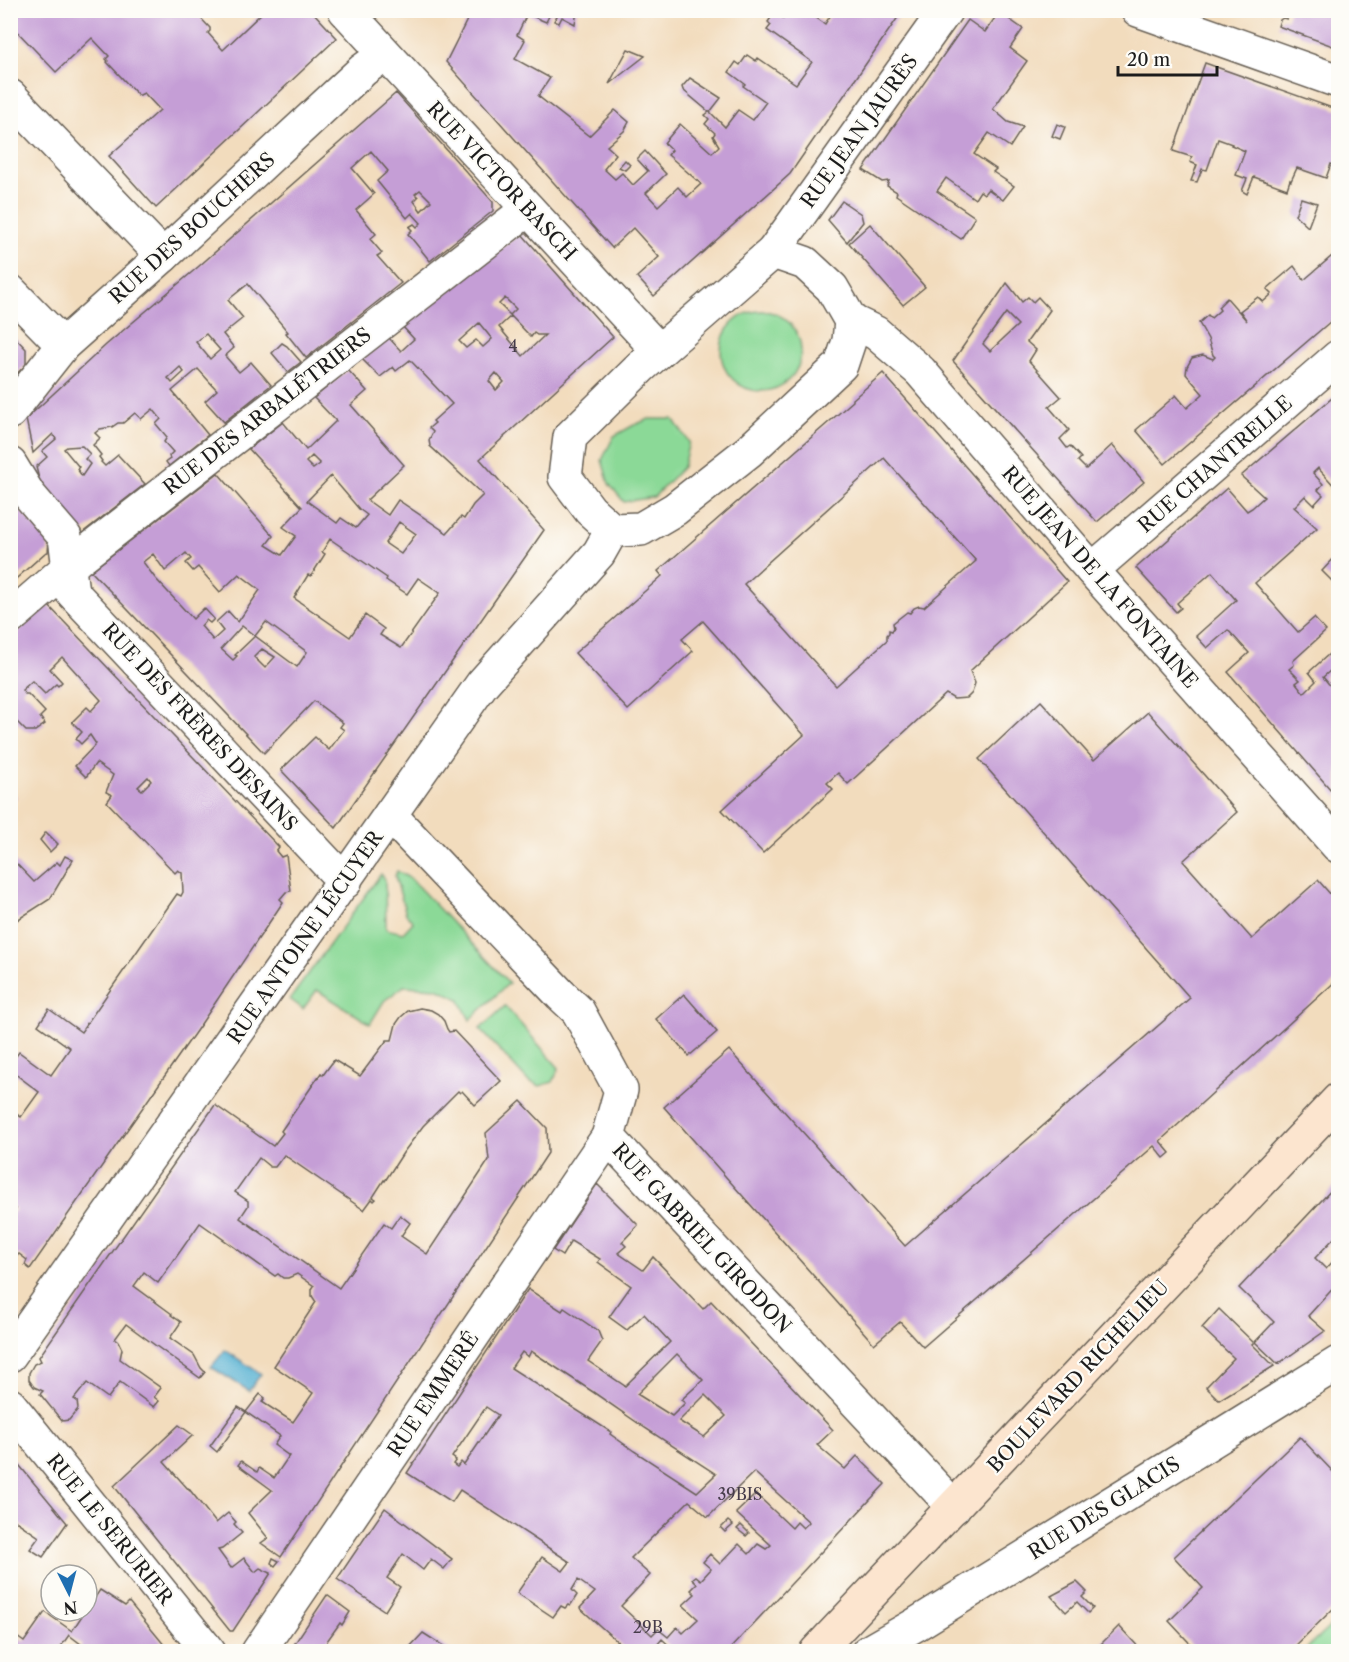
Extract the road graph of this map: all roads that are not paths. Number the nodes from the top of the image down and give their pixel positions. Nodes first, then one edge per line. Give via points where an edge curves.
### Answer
1 (345, 10) edge
2 (945, 10) edge
3 (1138, 10) edge
4 (385, 54) junction
5 (1338, 81) edge
6 (10, 96) edge
7 (528, 209) junction
8 (773, 252) junction
9 (163, 256) junction
10 (10, 291) edge
11 (851, 321) junction
12 (63, 345) junction
13 (659, 351) junction
14 (1338, 357) edge
15 (10, 412) edge
16 (10, 464) edge
17 (612, 530) junction
18 (69, 566) junction
19 (1092, 570) junction
20 (10, 618) edge
21 (390, 815) junction
22 (1338, 846) edge
23 (345, 882) junction
24 (1338, 1100) edge
25 (608, 1137) junction
26 (10, 1355) edge
27 (1338, 1363) edge
28 (10, 1405) edge
29 (954, 1507) junction
30 (209, 1652) edge
31 (258, 1652) edge
32 (816, 1652) edge
33 (868, 1652) edge

1 - 4 street, RUE VICTOR BASCH
2 - 8 street, RUE JEAN JAURÈS
3 - 5 street
4 - 7 street, RUE VICTOR BASCH
4 - 9 street, RUE DES BOUCHERS
6 - 9 street
7 - 13 street, RUE VICTOR BASCH
7 - 18 street, RUE DES ARBALÉTRIERS
8 - 11 street via 805,263 832,288
8 - 13 street, RUE JEAN JAURÈS
9 - 12 street, RUE DES BOUCHERS
10 - 12 street
11 - 17 street via 841,365 749,451 675,509 641,529
11 - 19 street, RUE JEAN DE LA FONTAINE via 876,333 920,371
12 - 15 street, RUE DES BOUCHERS
13 - 17 street, RUE JEAN JAURÈS via 570,437 565,477 590,510
14 - 19 street, RUE CHANTRELLE
16 - 18 street via 29,495 65,537
17 - 21 street, RUE ANTOINE LÉCUYER via 599,553 483,684
18 - 20 street, RUE DES ARBALÉTRIERS
18 - 23 street, RUE DES FRÈRES DESAINS via 72,592
19 - 22 street, RUE JEAN DE LA FONTAINE
21 - 23 street, RUE ANTOINE LÉCUYER
21 - 25 street, RUE GABRIEL GIRODON via 578,1011 621,1090
23 - 26 street, RUE ANTOINE LÉCUYER
24 - 29 main road, BOULEVARD RICHELIEU
25 - 29 street, RUE GABRIEL GIRODON
25 - 31 street, RUE EMMERÉ
27 - 33 street, RUE DES GLACIS
28 - 30 street, RUE LE SERURIER
29 - 32 main road, BOULEVARD RICHELIEU

